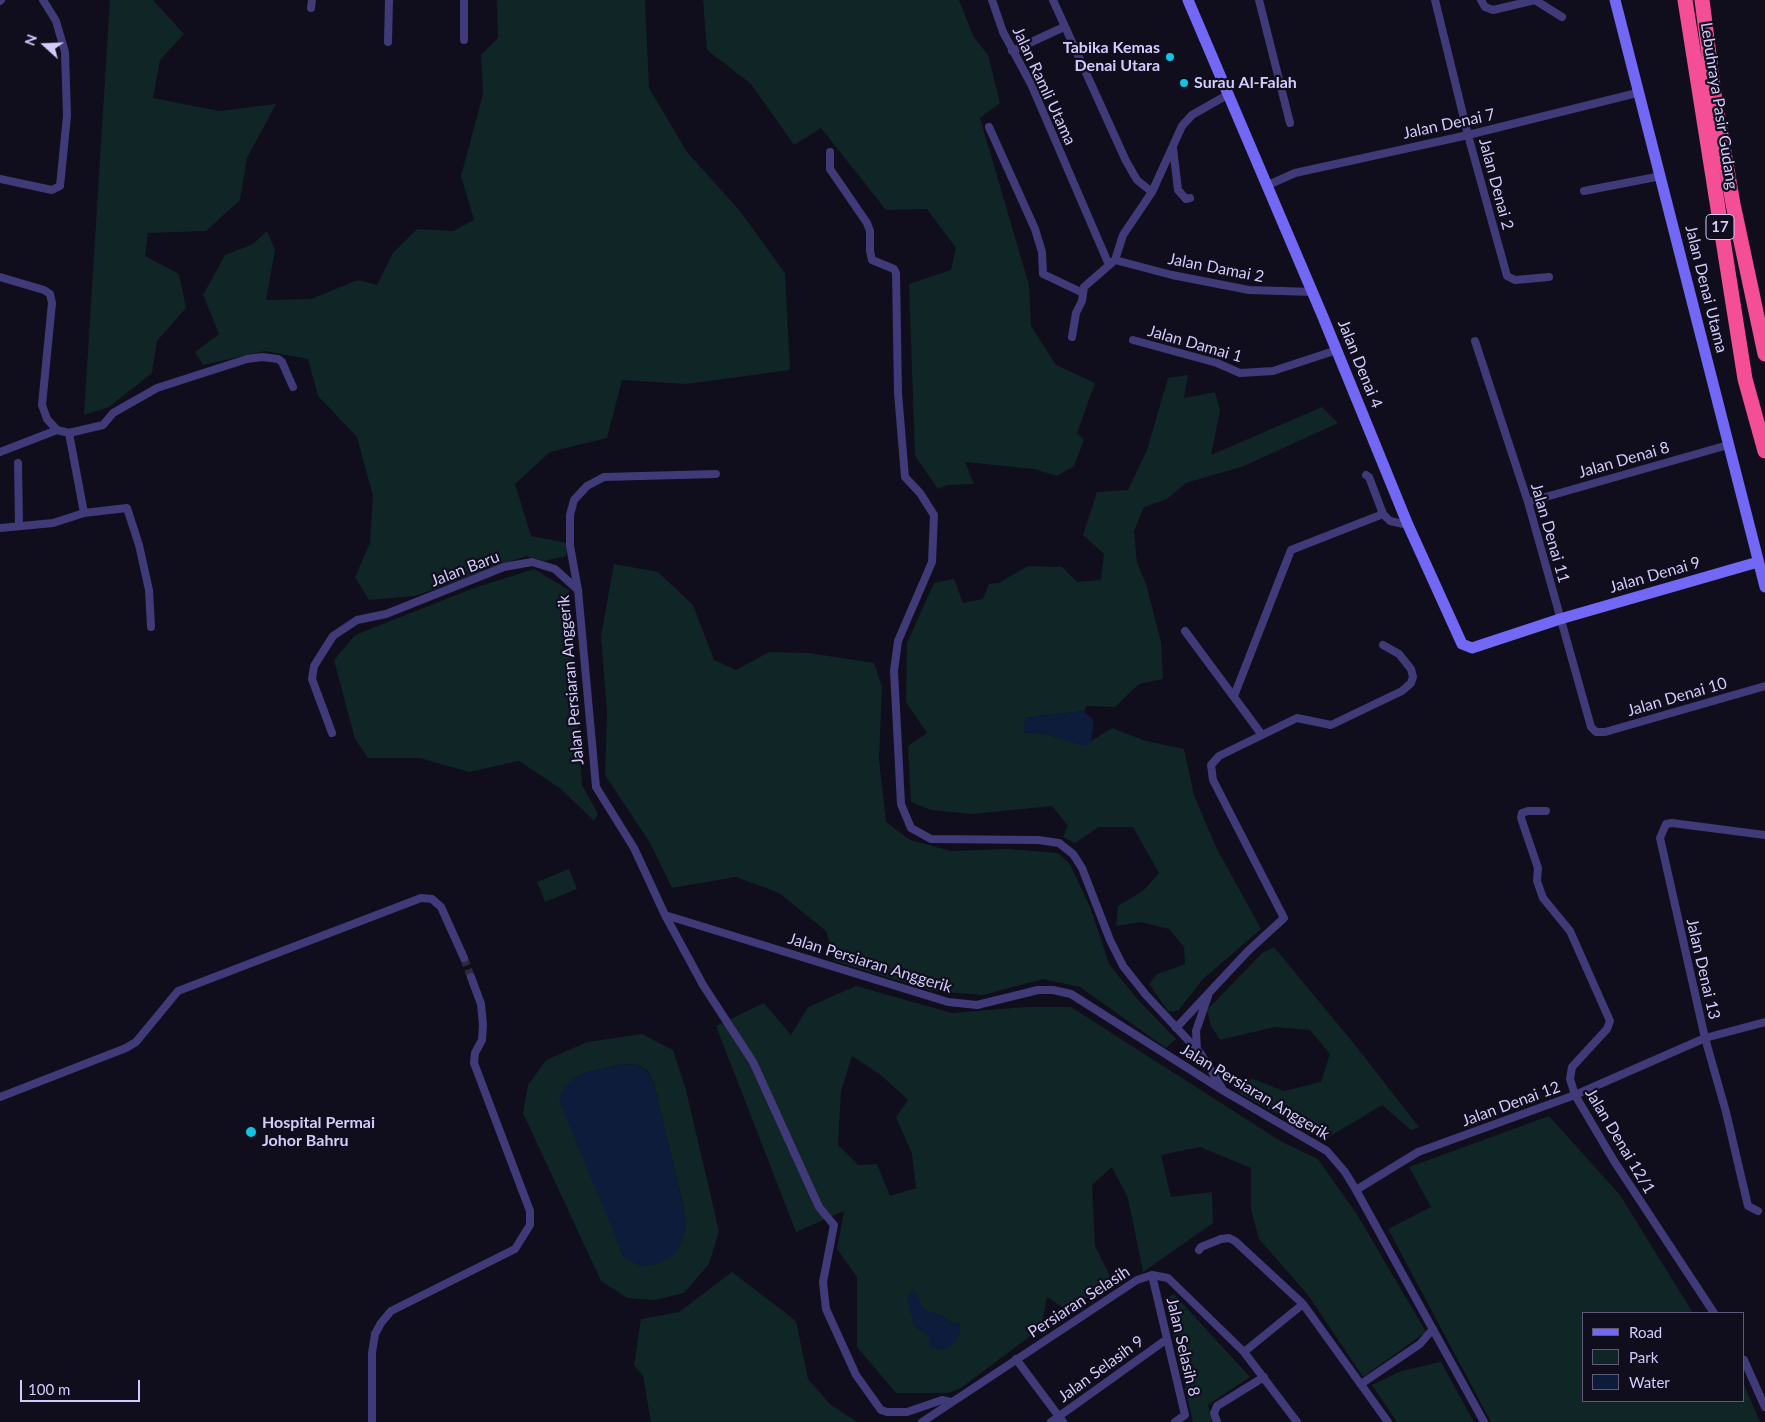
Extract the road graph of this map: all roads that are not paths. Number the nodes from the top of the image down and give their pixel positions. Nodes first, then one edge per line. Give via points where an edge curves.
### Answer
1 (43, 0) edge
2 (389, 0) edge
3 (464, 0) edge
4 (992, 0) edge
5 (1053, 0) edge
6 (1188, 0) edge
7 (1259, 0) edge
8 (1435, 0) edge
9 (1481, 0) edge
10 (1615, 0) edge
11 (1685, 0) edge
12 (1702, 0) edge
13 (1562, 17) dead end
14 (1064, 27) junction
15 (464, 40) dead end
16 (388, 42) dead end
17 (1012, 51) junction
18 (1637, 93) junction
19 (1229, 94) junction
20 (1290, 123) dead end
21 (989, 127) dead end
22 (1468, 135) junction
23 (1172, 146) junction
24 (830, 152) dead end
25 (1661, 176) junction
26 (0, 179) edge
27 (1268, 185) junction
28 (1152, 192) junction
29 (1584, 192) dead end
30 (1190, 198) dead end
31 (1112, 262) junction
32 (0, 277) edge
33 (1549, 277) dead end
34 (1313, 292) junction
35 (1083, 293) junction
36 (1072, 337) dead end
37 (1132, 340) dead end
38 (1475, 341) dead end
39 (1336, 350) junction
40 (1765, 354) edge
41 (293, 387) dead end
42 (58, 430) junction
43 (69, 433) junction
44 (1728, 445) junction
45 (1765, 451) edge
46 (0, 452) edge
47 (18, 463) dead end
48 (716, 474) dead end
49 (1366, 475) dead end
50 (1528, 502) junction
51 (84, 513) junction
52 (1383, 514) junction
53 (19, 525) junction
54 (1408, 525) junction
55 (0, 528) edge
56 (1758, 562) junction
57 (1765, 587) edge
58 (578, 590) junction
59 (1560, 619) junction
60 (151, 627) dead end
61 (1185, 631) dead end
62 (1383, 645) dead end
63 (1765, 686) edge
64 (1234, 696) junction
65 (1596, 732) joint
66 (332, 733) dead end
67 (1262, 735) junction
68 (1546, 811) dead end
69 (1765, 835) edge
70 (665, 915) junction
71 (464, 958) tunnel mouth
72 (471, 977) tunnel mouth
73 (1210, 992) junction
74 (1765, 1022) edge
75 (1176, 1028) junction
76 (1705, 1038) junction
77 (1197, 1050) junction
78 (1224, 1091) junction
79 (1575, 1095) junction
80 (0, 1096) edge
81 (1356, 1190) junction
82 (1758, 1211) dead end
83 (1199, 1250) dead end
84 (1152, 1274) junction
85 (1303, 1304) junction
86 (1713, 1312) edge
87 (1434, 1329) junction
88 (1167, 1339) junction
89 (1244, 1352) junction
90 (1016, 1359) junction
91 (1745, 1362) edge
92 (1264, 1377) junction
93 (1361, 1384) junction
94 (951, 1402) junction
95 (1765, 1406) edge
96 (1061, 1419) edge
97 (372, 1422) edge
98 (922, 1422) edge
99 (1051, 1422) edge
100 (1175, 1422) edge
101 (1217, 1422) edge
102 (1297, 1422) edge
103 (1388, 1422) edge
104 (1484, 1422) edge

1 - 26 street via 56,21 65,52 67,116 63,176 60,186 52,190
2 - 16 street
3 - 15 street
4 - 17 street, Jalan Ramli Utama
5 - 14 street
6 - 19 street, Jalan Denai 4
7 - 20 street
8 - 22 street, Jalan Denai 2
9 - 13 street via 1485,7 1493,10 1535,0
10 - 18 street, Jalan Denai Utama
11 - 45 highway, Lebuhraya Pasir Gudang / 17 via 1745,379
12 - 40 highway, Lebuhraya Pasir Gudang / 17 via 1733,204
14 - 17 street
14 - 28 street via 1121,149 1136,177
17 - 31 street, Jalan Ramli Utama via 1031,84 1072,182
18 - 22 street, Jalan Denai 7
18 - 25 street, Jalan Denai Utama
19 - 23 street via 1192,115
19 - 27 street, Jalan Denai 4
21 - 35 street via 1035,228 1042,252 1043,274
22 - 27 street, Jalan Denai 7 via 1295,173
22 - 33 street, Jalan Denai 2 via 1508,276 1515,280
23 - 28 street
23 - 30 street via 1178,190 1186,199
24 - 75 street via 830,169 867,223 872,260 894,268 896,273 898,393 905,476 934,515 932,562 898,641 894,671 901,804 911,828 931,839 1038,840 1059,843 1073,854 1124,966
25 - 29 street
25 - 44 street, Jalan Denai Utama
27 - 34 street, Jalan Denai 4
28 - 31 street via 1123,236
31 - 34 street, Jalan Damai 2 via 1249,290
31 - 35 street via 1087,283
32 - 42 street via 50,294 52,303 42,405 47,419
34 - 39 street, Jalan Denai 4
35 - 36 street
37 - 39 street, Jalan Damai 1 via 1217,363 1240,373 1273,371
38 - 50 street, Jalan Denai 11
39 - 54 street, Jalan Denai 4
41 - 43 street via 278,359 247,359 157,388 113,413 103,425
42 - 43 street
42 - 46 street
43 - 51 street
44 - 50 street, Jalan Denai 8
44 - 56 street, Jalan Denai Utama
47 - 53 street
48 - 58 street, Jalan Persiaran Anggerik via 604,477 587,486 574,500 570,515 570,546
49 - 52 street
50 - 59 street, Jalan Denai 11
51 - 53 street via 53,523
51 - 60 street via 127,508 147,582
52 - 54 street via 1390,521
52 - 64 street via 1292,550
53 - 55 street
54 - 59 street, Jalan Denai 4 via 1459,640 1466,647 1472,648
56 - 57 street, Jalan Denai Utama
56 - 59 street, Jalan Denai 9
58 - 66 street, Jalan Baru via 555,569 532,562 504,567 386,614 357,620 333,636 314,666 312,678
58 - 70 street, Jalan Persiaran Anggerik via 596,787 634,848
59 - 65 street, Jalan Denai 11 via 1591,727
61 - 64 street
62 - 67 street via 1399,654 1411,669 1411,683 1402,692 1337,724 1325,725 1297,718
63 - 65 street, Jalan Denai 10
64 - 67 street
67 - 73 street via 1219,756 1211,770 1213,780 1284,918
68 - 79 street, Jalan Denai 12/1 via 1528,811 1522,813 1521,818 1538,868 1537,881 1544,898 1570,931 1610,1022 1608,1029 1572,1067 1570,1079
69 - 76 street, Jalan Denai 13 via 1672,823 1666,824 1660,838
70 - 78 street, Jalan Persiaran Anggerik via 948,1002 977,1005 1038,990 1071,994
70 - 94 street via 702,985 753,1062 819,1207 834,1225 823,1282 826,1309 856,1375 881,1410 888,1412 907,1412 942,1400
71 - 80 street via 441,908 432,899 421,898 178,991 136,1042 126,1048
72 - 97 street via 481,1004 483,1025 474,1063 530,1211 530,1225 515,1249 391,1311 375,1334
73 - 75 street
73 - 77 street via 1196,1031
74 - 76 street, Jalan Denai 12
75 - 77 street
76 - 79 street, Jalan Denai 12
76 - 82 street, Jalan Denai 13 via 1748,1206
77 - 78 street
78 - 81 street, Jalan Persiaran Anggerik via 1327,1151
79 - 81 street, Jalan Denai 12 via 1418,1152
79 - 86 street, Jalan Denai 12/1 via 1614,1161
81 - 87 street, Jalan Persiaran Anggerik
83 - 85 street via 1229,1238
84 - 88 street, Jalan Selasih 8
84 - 89 street, Persiaran Selasih via 1168,1278
84 - 90 street, Persiaran Selasih via 1137,1280
85 - 89 street
85 - 93 street
87 - 93 street via 1420,1344
87 - 104 street, Jalan Persiaran Anggerik
88 - 96 street, Jalan Selasih 9
88 - 100 street, Jalan Selasih 8 via 1185,1415
89 - 92 street, Persiaran Selasih
90 - 94 street, Persiaran Selasih
90 - 96 street
91 - 95 street
92 - 101 street via 1217,1406 1214,1413
92 - 102 street, Persiaran Selasih
93 - 103 street
94 - 98 street, Persiaran Selasih
96 - 99 street, Jalan Selasih 9

